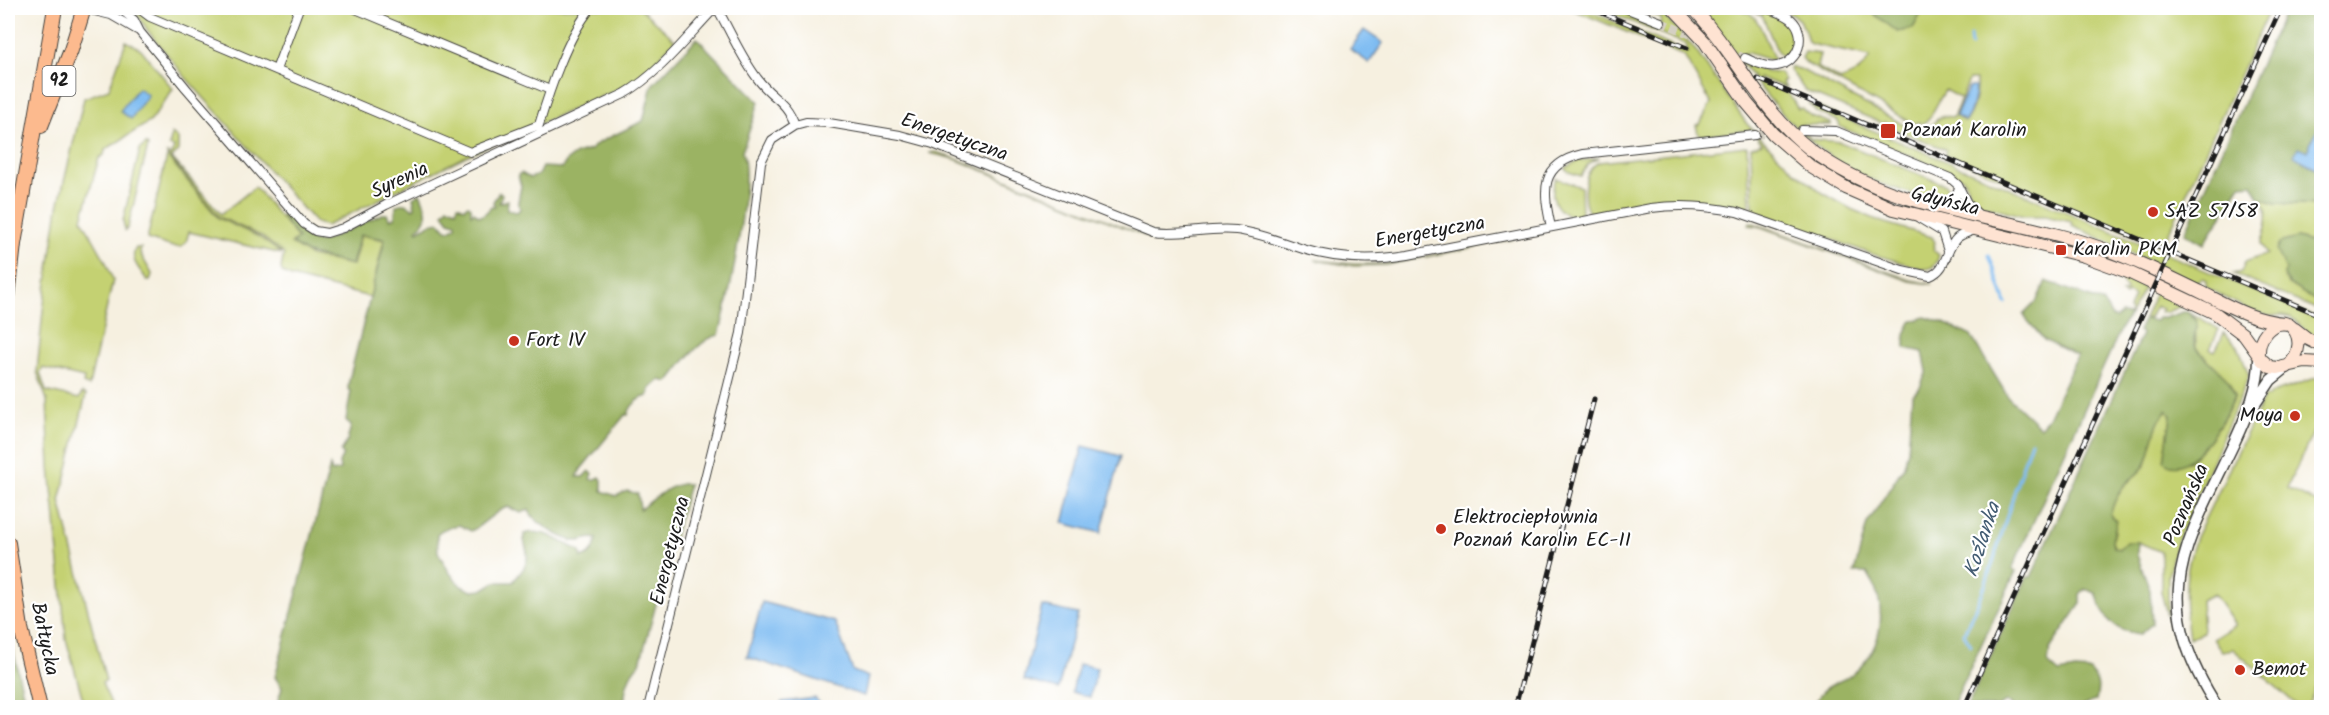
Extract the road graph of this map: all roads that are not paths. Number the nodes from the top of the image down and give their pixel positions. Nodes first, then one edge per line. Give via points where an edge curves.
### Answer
1 (56, 8) edge
2 (83, 8) edge
3 (138, 8) edge
4 (299, 8) edge
5 (353, 8) edge
6 (588, 8) edge
7 (716, 8) edge
8 (1625, 8) edge
9 (1673, 8) edge
10 (1693, 8) edge
11 (1765, 8) edge
12 (115, 10) edge
13 (1661, 22) tunnel mouth
14 (1745, 58) tunnel mouth
15 (276, 70) junction
16 (550, 90) junction
17 (795, 125) junction
18 (542, 129) junction
19 (1802, 130) tunnel mouth
20 (1755, 135) tunnel mouth
21 (31, 153) junction
22 (1959, 188) junction
23 (1940, 207) junction
24 (1911, 213) junction
25 (1982, 218) junction
26 (1551, 228) junction
27 (1975, 230) junction
28 (1947, 251) junction
29 (8, 297) edge
30 (2288, 325) junction
31 (2322, 346) edge
32 (2259, 355) junction
33 (2322, 363) edge
34 (2288, 367) junction
35 (2245, 420) junction
36 (8, 543) edge
37 (40, 708) edge
38 (648, 708) edge
39 (2218, 708) edge

1 - 21 main road, 92
2 - 12 street, Syrenia
2 - 21 main road, 92
3 - 15 street via 150,17
4 - 15 street
5 - 16 street
6 - 16 street
7 - 17 street via 755,76 787,105
7 - 18 street, Syrenia via 640,84
8 - 13 street
9 - 24 main road, Gdyńska via 1705,42 1756,115 1788,149 1846,188 1874,202
10 - 23 main road, Gdyńska via 1764,104 1810,149 1866,183
11 - 14 street via 1792,21 1799,34 1799,49 1790,61 1779,66
12 - 18 street, Syrenia via 134,20 140,32 304,224 315,231 327,233 343,228
15 - 18 street via 470,152
16 - 18 street
17 - 26 street, Energetyczna via 816,122 919,139 1153,232 1249,232 1334,257 1389,258
17 - 38 street, Energetyczna via 772,140 761,162 741,333
19 - 22 street via 1851,136 1950,178
20 - 26 street via 1583,154 1565,160 1551,172 1546,185
21 - 29 main road, 92
22 - 23 street via 1956,198
22 - 25 street
23 - 25 main road, Gdyńska
24 - 27 main road, Gdyńska
24 - 28 street via 1942,232
25 - 30 main road, Gdyńska via 2103,249 2256,318
26 - 28 street, Energetyczna via 1658,207 1693,206 1750,216 1925,276 1939,271
27 - 28 street, Energetyczna via 1958,237
27 - 32 main road, Gdyńska via 2084,256 2172,291 2216,313 2244,335
30 - 31 main road, Gdyńska
30 - 32 main road via 2277,325 2264,334
30 - 34 main road via 2297,334 2298,346
32 - 34 main road via 2270,367
32 - 35 street, Poznańska via 2258,380
33 - 34 main road
34 - 35 street, Poznańska via 2271,380
35 - 39 street, Poznańska via 2190,537 2179,576 2184,642
36 - 37 main road, Bałtycka via 21,628

